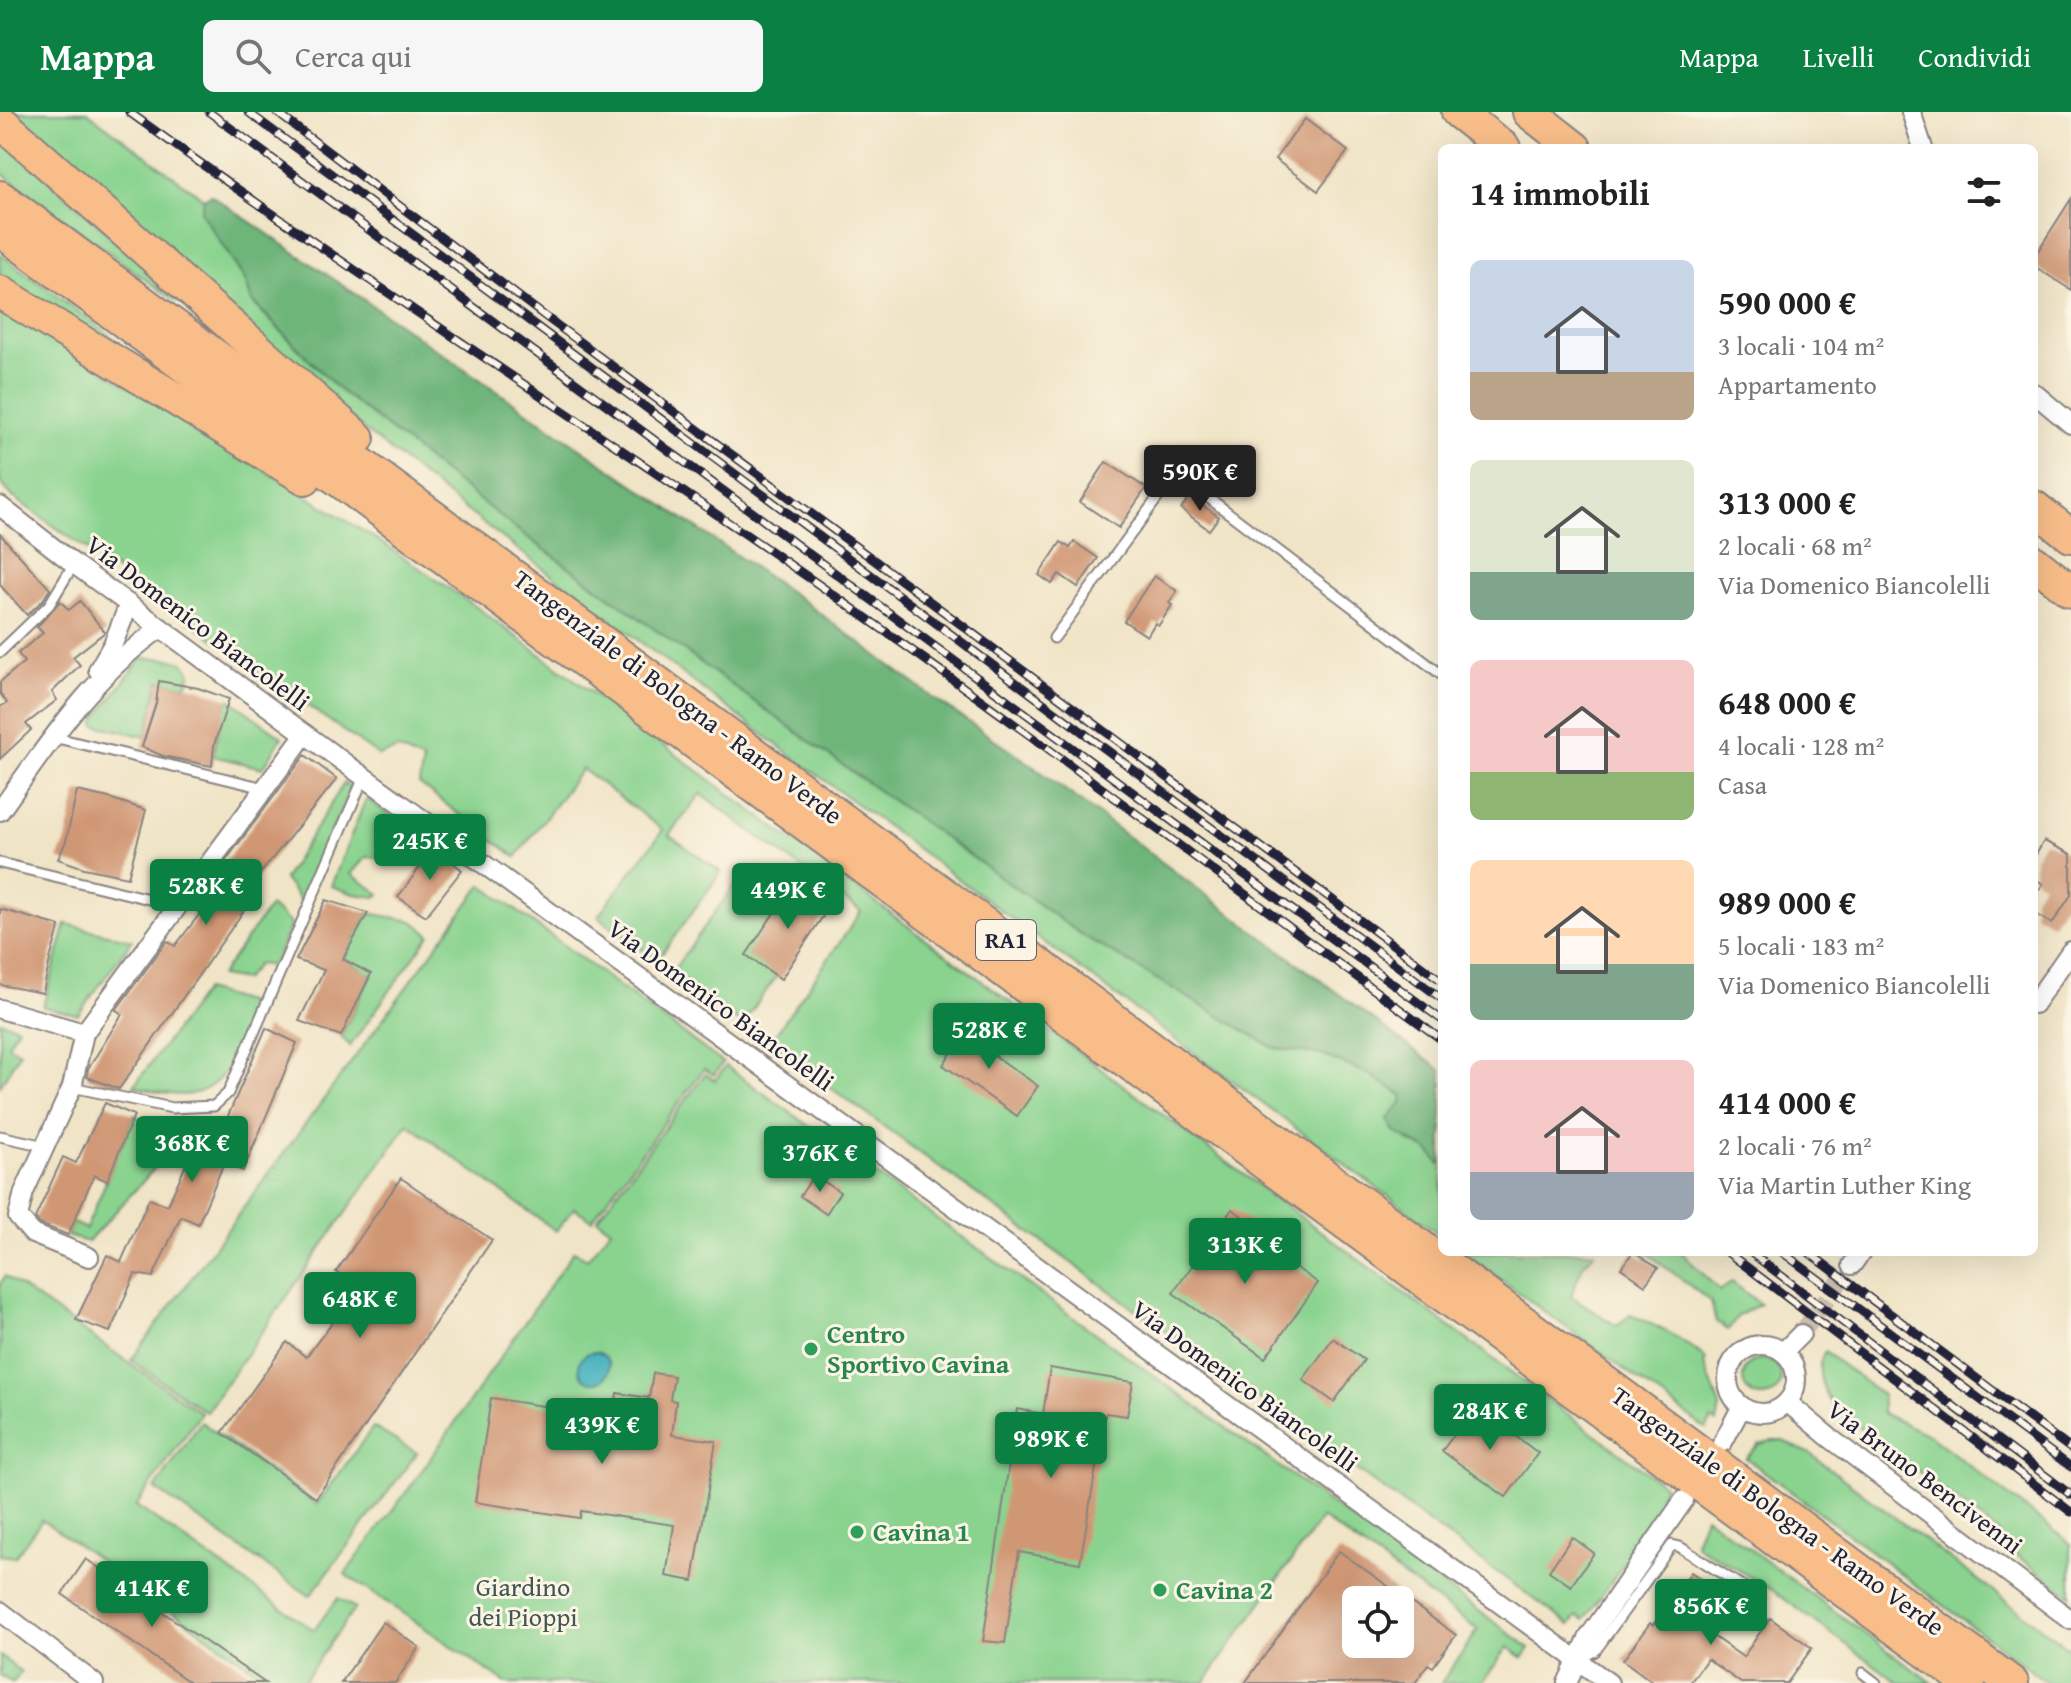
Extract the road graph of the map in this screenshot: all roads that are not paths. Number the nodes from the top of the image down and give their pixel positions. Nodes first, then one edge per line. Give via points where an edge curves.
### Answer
1 (1458, 112) edge
2 (1529, 112) edge
3 (1911, 112) edge
4 (0, 121) edge
5 (1499, 144) edge
6 (1570, 144) edge
7 (1922, 144) edge
8 (0, 197) edge
9 (0, 230) edge
10 (0, 292) edge
11 (2038, 396) edge
12 (2071, 424) edge
13 (0, 506) edge
14 (2038, 510) edge
15 (2071, 536) edge
16 (74, 564) junction
17 (2038, 565) edge
18 (2071, 591) edge
19 (129, 604) junction
20 (518, 612) junction
21 (565, 613) junction
22 (161, 628) junction
23 (1054, 638) dead end
24 (0, 652) edge
25 (1438, 672) edge
26 (71, 714) junction
27 (305, 734) junction
28 (53, 737) junction
29 (364, 777) junction
30 (264, 788) junction
31 (0, 811) edge
32 (0, 863) edge
33 (178, 906) junction
34 (2071, 951) edge
35 (2038, 998) edge
36 (0, 1009) edge
37 (84, 1033) junction
38 (72, 1087) junction
39 (0, 1136) edge
40 (45, 1146) junction
41 (89, 1257) dead end
42 (1801, 1334) tunnel mouth
43 (1783, 1352) junction
44 (1787, 1402) junction
45 (1742, 1406) junction
46 (1723, 1442) dead end
47 (1684, 1500) dead end
48 (1759, 1597) dead end
49 (0, 1611) edge
50 (2071, 1620) edge
51 (1577, 1658) junction
52 (1863, 1673) dead end
53 (94, 1683) edge
54 (1567, 1683) edge
55 (1609, 1683) edge
56 (1876, 1683) edge
57 (1969, 1683) edge
58 (2012, 1683) edge

1 - 5 highway
2 - 6 highway
3 - 7 street
4 - 21 highway
8 - 21 highway, Tangenziale di Bologna - Ramo Verde / RA1
9 - 20 highway, Tangenziale di Bologna - Ramo Verde / RA1
10 - 20 highway
11 - 12 street
13 - 16 street, Via Domenico Biancolelli
14 - 15 highway
16 - 19 street, Via Domenico Biancolelli
16 - 24 lane via 49,605
17 - 18 highway
19 - 22 street, Via Domenico Biancolelli
19 - 26 street via 113,644
20 - 57 highway, Tangenziale di Bologna - Ramo Verde / RA1
21 - 58 highway, Tangenziale di Bologna - Ramo Verde / RA1
22 - 26 street via 118,660
22 - 27 street, Via Domenico Biancolelli
23 - 25 lane via 1176,473
26 - 28 street
27 - 29 street, Via Domenico Biancolelli
27 - 30 street
28 - 30 lane
28 - 31 street
29 - 38 lane via 228,1093 214,1106 172,1108
29 - 51 street, Via Domenico Biancolelli
30 - 33 street
32 - 33 lane
33 - 37 street
34 - 35 street
36 - 37 street
37 - 38 street
38 - 40 street
39 - 40 lane
40 - 41 street via 18,1217 33,1234
42 - 43 street
43 - 44 street via 1791,1360 1796,1382
43 - 45 street via 1752,1346 1734,1358 1729,1389
44 - 45 street via 1760,1413
44 - 50 street, Via Bruno Bencivenni
45 - 46 street
47 - 51 street
48 - 51 lane via 1675,1544 1595,1651
49 - 53 street
51 - 54 street
51 - 55 street, Via Domenico Biancolelli
52 - 56 lane

